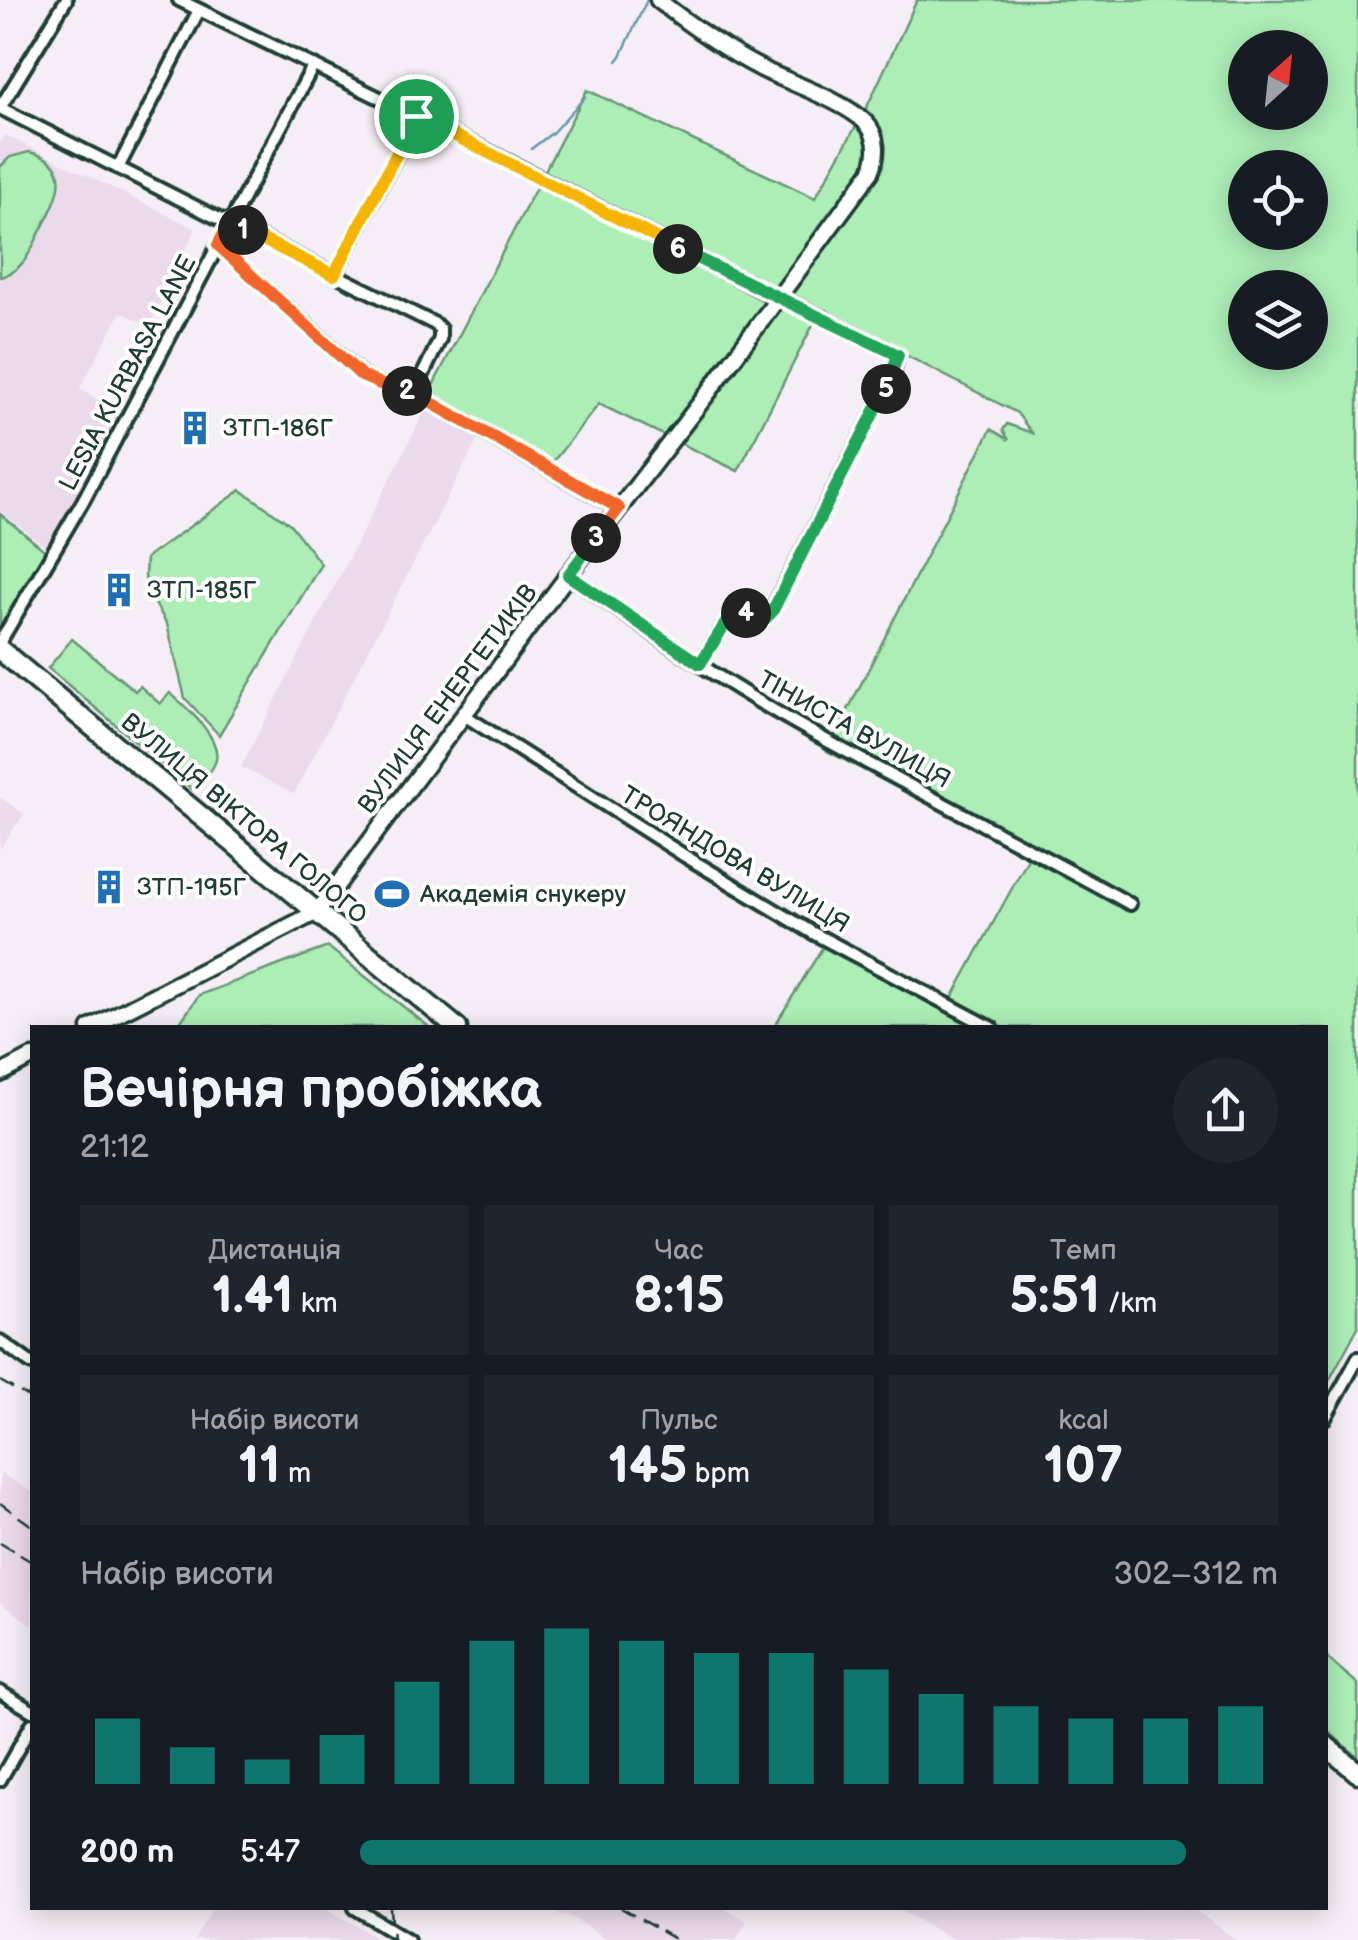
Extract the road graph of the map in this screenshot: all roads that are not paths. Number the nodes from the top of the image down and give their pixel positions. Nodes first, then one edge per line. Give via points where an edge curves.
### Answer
1 (66, 0) edge
2 (179, 0) edge
3 (658, 0) edge
4 (199, 10) junction
5 (313, 66) junction
6 (0, 108) edge
7 (416, 116) junction
8 (118, 168) junction
9 (229, 224) junction
10 (218, 245) junction
11 (334, 275) junction
12 (780, 297) junction
13 (414, 393) junction
14 (619, 508) junction
15 (568, 575) junction
16 (0, 642) edge
17 (0, 650) edge
18 (700, 664) junction
19 (464, 715) junction
20 (1130, 904) dead end
21 (317, 912) junction
22 (96, 1025) edge
23 (453, 1025) edge
24 (986, 1025) edge
25 (30, 1058) edge
26 (0, 1074) edge
27 (0, 1341) edge
28 (1358, 1358) edge
29 (30, 1363) edge
30 (1328, 1413) edge
31 (0, 1692) edge
32 (30, 1709) edge
33 (30, 1728) edge
34 (1328, 1748) edge
35 (1358, 1773) edge
36 (0, 1780) edge
37 (357, 1910) edge
38 (408, 1940) edge

1 - 6 street
2 - 4 street
3 - 12 street, ВУЛИЦЯ ЕНЕРГЕТИКІВ via 720,46 854,114 873,133 871,172
4 - 5 street
4 - 8 street
5 - 7 street
5 - 9 street, LESIA KURBASA LANE
6 - 8 street
7 - 11 street
7 - 12 street
8 - 9 street
9 - 10 street, LESIA KURBASA LANE
9 - 11 street
10 - 13 street via 362,376
10 - 16 street, LESIA KURBASA LANE via 75,516
11 - 13 street via 440,329
12 - 14 street, ВУЛИЦЯ ЕНЕРГЕТИКІВ
12 - 18 street via 898,355 772,612 766,618 732,613
13 - 14 street
14 - 15 street, ВУЛИЦЯ ЕНЕРГЕТИКІВ
15 - 18 street, ТІНИСТА ВУЛИЦЯ
15 - 19 street, ВУЛИЦЯ ЕНЕРГЕТИКІВ
17 - 21 main road, ВУЛИЦЯ ВІКТОРА ГОЛОГО
18 - 20 street, ТІНИСТА ВУЛИЦЯ via 796,724
19 - 21 street, ВУЛИЦЯ ЕНЕРГЕТИКІВ
19 - 24 street, ТРОЯНДОВА ВУЛИЦЯ via 813,933
21 - 22 street, ВУЛИЦЯ ЕНЕРГЕТИКІВ
21 - 23 main road, ВУЛИЦЯ ВІКТОРА ГОЛОГО
25 - 26 street
27 - 29 street
28 - 30 street
31 - 32 street
33 - 36 street
34 - 35 main road
37 - 38 street

